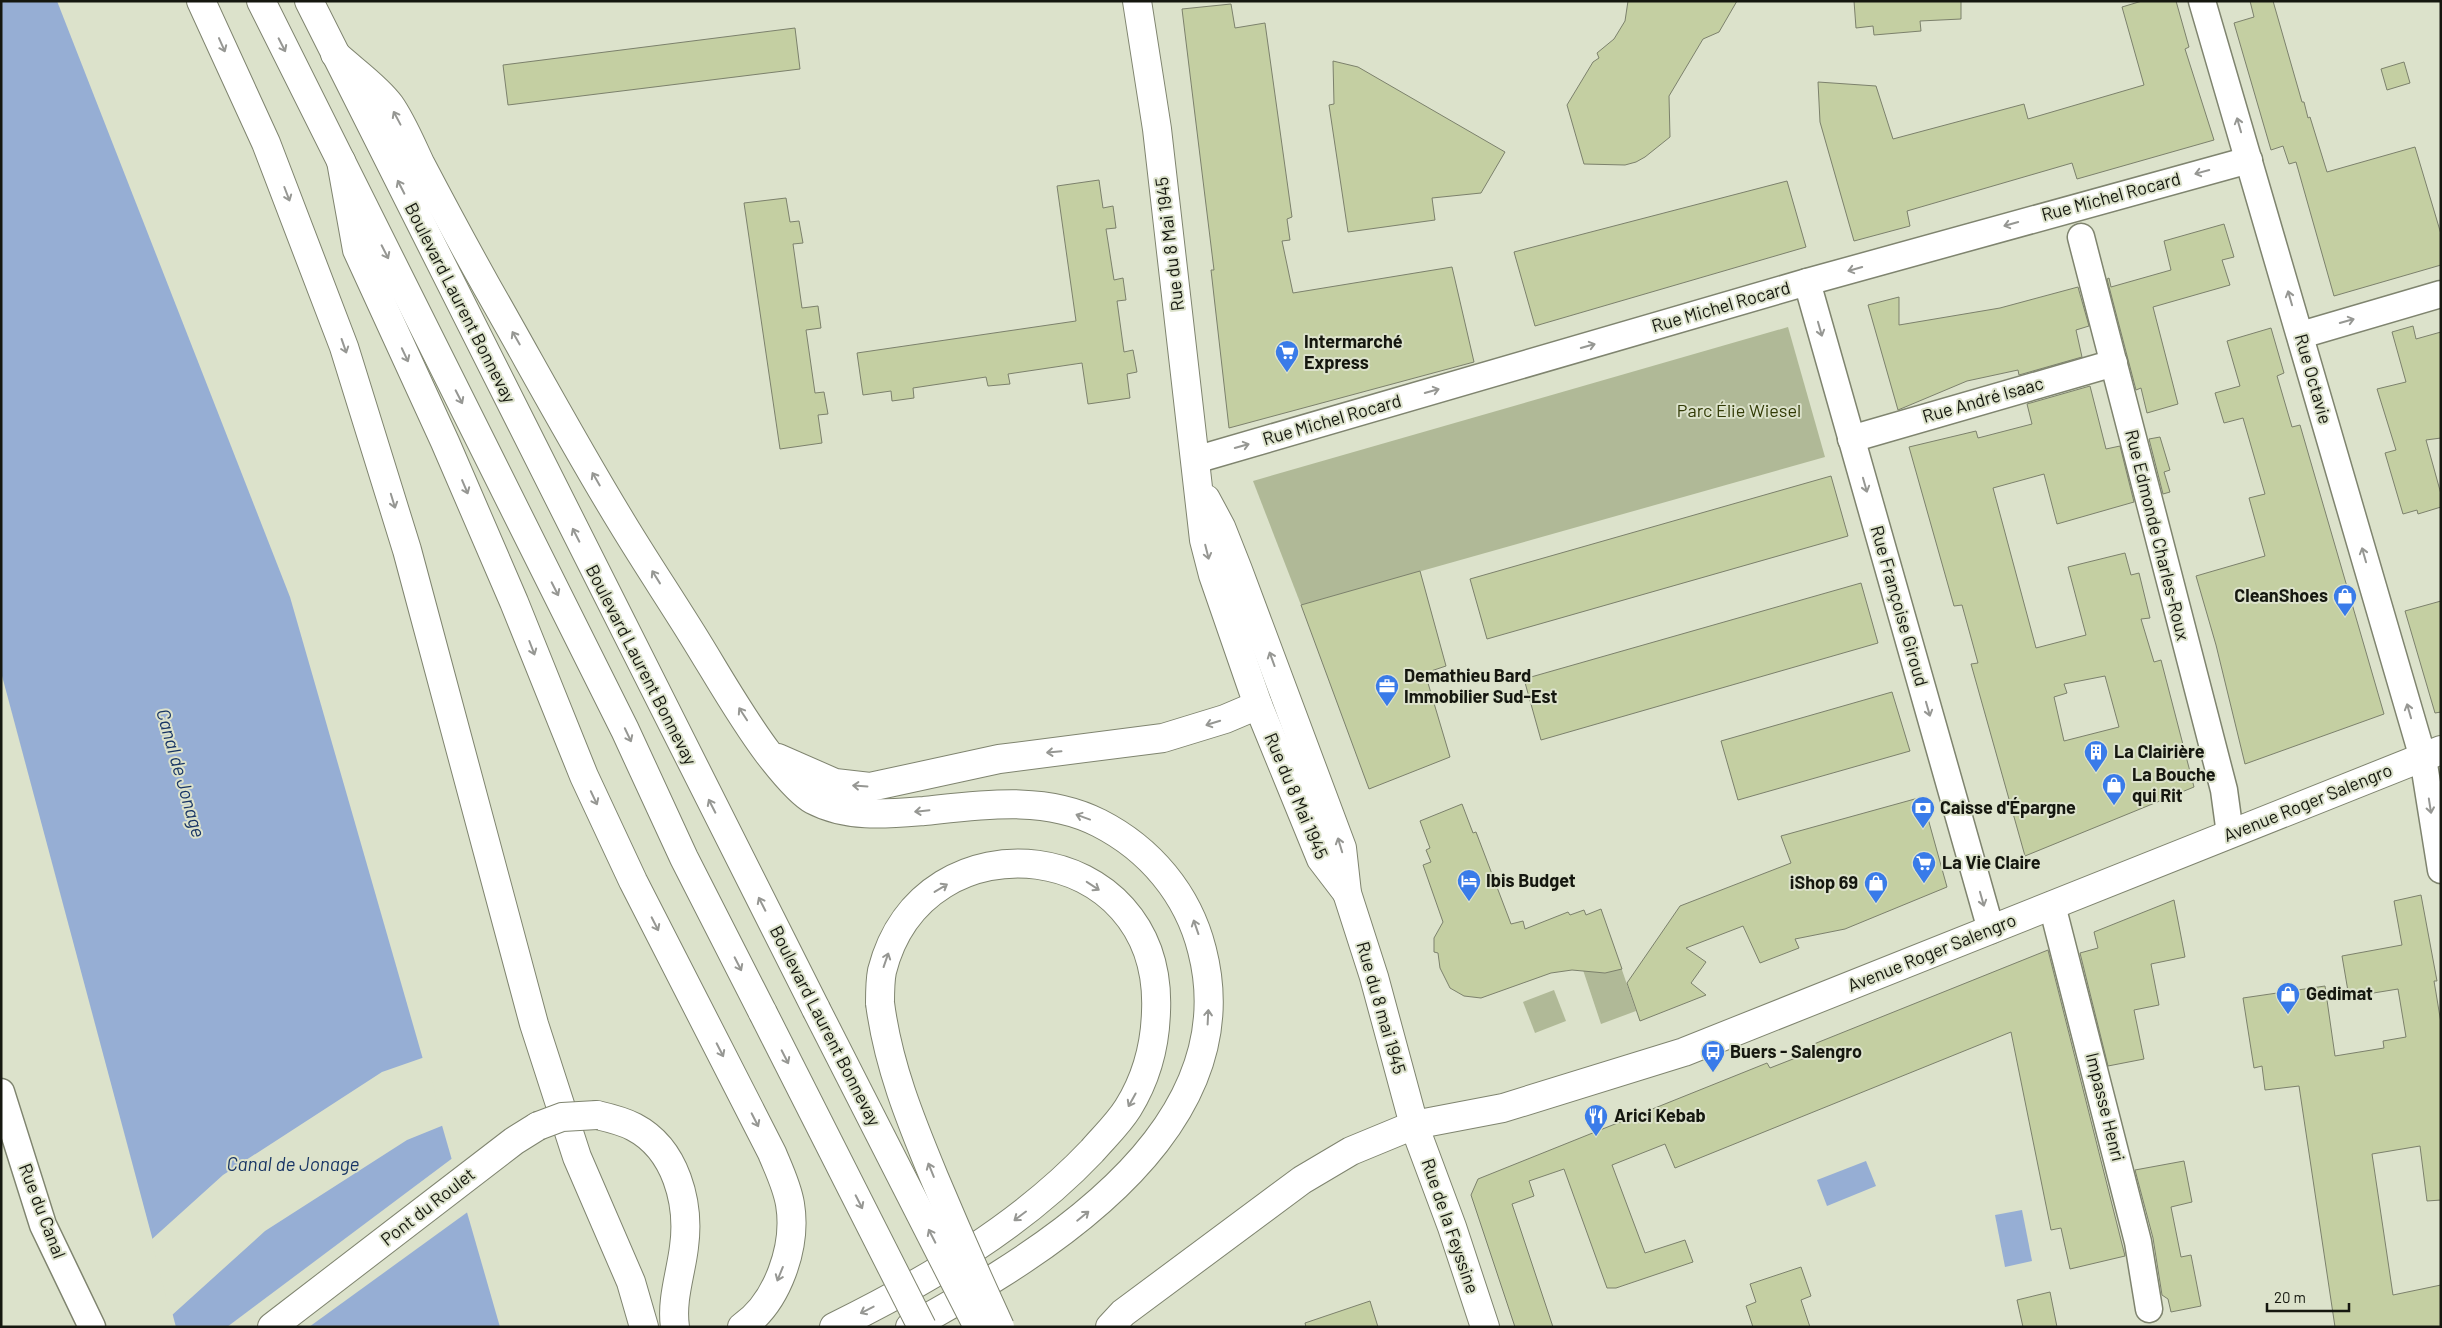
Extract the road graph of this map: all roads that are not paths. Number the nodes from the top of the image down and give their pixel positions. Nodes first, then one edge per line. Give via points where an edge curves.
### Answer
1 (201, 1) edge
2 (261, 1) edge
3 (309, 1) edge
4 (1137, 1) edge
5 (2202, 1) edge
6 (334, 54) junction
7 (2249, 160) junction
8 (341, 161) junction
9 (2081, 237) dead end
10 (1807, 282) junction
11 (2441, 294) edge
12 (2301, 335) junction
13 (2114, 362) junction
14 (1851, 439) junction
15 (1195, 460) junction
16 (1199, 487) junction
17 (1289, 704) junction
18 (1258, 705) junction
19 (2432, 754) edge
20 (770, 755) junction
21 (2230, 834) junction
22 (2441, 870) edge
23 (1347, 893) junction
24 (2052, 906) junction
25 (1991, 930) junction
26 (1, 1092) edge
27 (1414, 1124) junction
28 (2150, 1310) dead end
29 (92, 1327) edge
30 (272, 1327) edge
31 (644, 1327) edge
32 (675, 1327) edge
33 (742, 1327) edge
34 (834, 1327) edge
35 (910, 1327) edge
36 (922, 1327) edge
37 (978, 1327) edge
38 (1000, 1327) edge
39 (1110, 1327) edge
40 (1485, 1327) edge

1 -> 31 main road via 266,143 344,347 407,550 534,1024 577,1157 631,1282
2 -> 8 main road
3 - 6 main road, Boulevard Laurent Bonnevay
4 - 15 main road, Rue du 8 Mai 1945 via 1157,129
7 -> 5 street, Rue Octavie
20 -> 6 main road via 620,521 460,239 390,104
37 -> 6 main road, Boulevard Laurent Bonnevay, bridge
7 -> 10 street, Rue Michel Rocard
12 -> 7 street, Rue Octavie
8 -> 33 main road via 357,250 445,442 584,776 785,1184 791,1226 782,1273 766,1303
8 -> 36 main road, bridge via 625,730 684,858
9 - 13 street, Rue Edmonde Charles-Roux
10 -> 14 street, Rue Françoise Giroud
15 -> 10 street, Rue Michel Rocard
12 -> 11 street
19 -> 12 street, Rue Octavie
13 - 14 street, Rue André Isaac
13 - 21 street, Rue Edmonde Charles-Roux via 2224,790
14 -> 25 street, Rue Françoise Giroud
15 - 16 main road, Rue du 8 Mai 1945
17 -> 16 main road, Rue du 8 Mai 1945 via 1221,527
16 -> 18 main road, Rue du 8 Mai 1945 via 1204,540 1213,575
17 - 18 main road, Rue du 8 Mai 1945
23 -> 17 main road, Rue du 8 Mai 1945 via 1342,848
18 -> 20 main road via 1162,738 999,759 870,787 834,783
18 - 23 main road, Rue du 8 Mai 1945 via 1321,859
19 - 21 main road, Avenue Roger Salengro
19 -> 22 street, Rue Octavie
35 -> 20 main road via 1031,1255 1102,1201 1140,1163 1170,1124 1189,1089 1200,1059 1208,1030 1208,974 1196,928 1177,891 1159,868 1098,822 1062,809 1035,805 986,804 875,814 847,812 810,799
21 - 24 main road, Avenue Roger Salengro
23 - 27 main road, Rue du 8 mai 1945
24 - 25 main road, Avenue Roger Salengro
24 - 28 street, Impasse Henri via 2138,1242
25 - 27 main road, Avenue Roger Salengro via 1684,1052 1503,1108
26 - 29 street, Rue du Canal via 43,1225
27 - 39 main road, Avenue Roger Salengro via 1350,1151 1302,1180 1123,1313
27 - 40 main road, Rue de la Feyssine
30 - 32 main road, Pont du Roulet, bridge via 514,1141 538,1126 562,1117 598,1116 634,1127 653,1140 676,1176 685,1222 675,1293
38 -> 34 main road, bridge via 966,1254 918,1138 887,1050 880,1003 882,972 905,921 931,893 965,874 1003,863 1037,863 1059,868 1099,889 1131,918 1150,953 1155,975 1156,1016 1146,1075 1127,1109 1082,1161 1047,1194 1015,1219 926,1280

